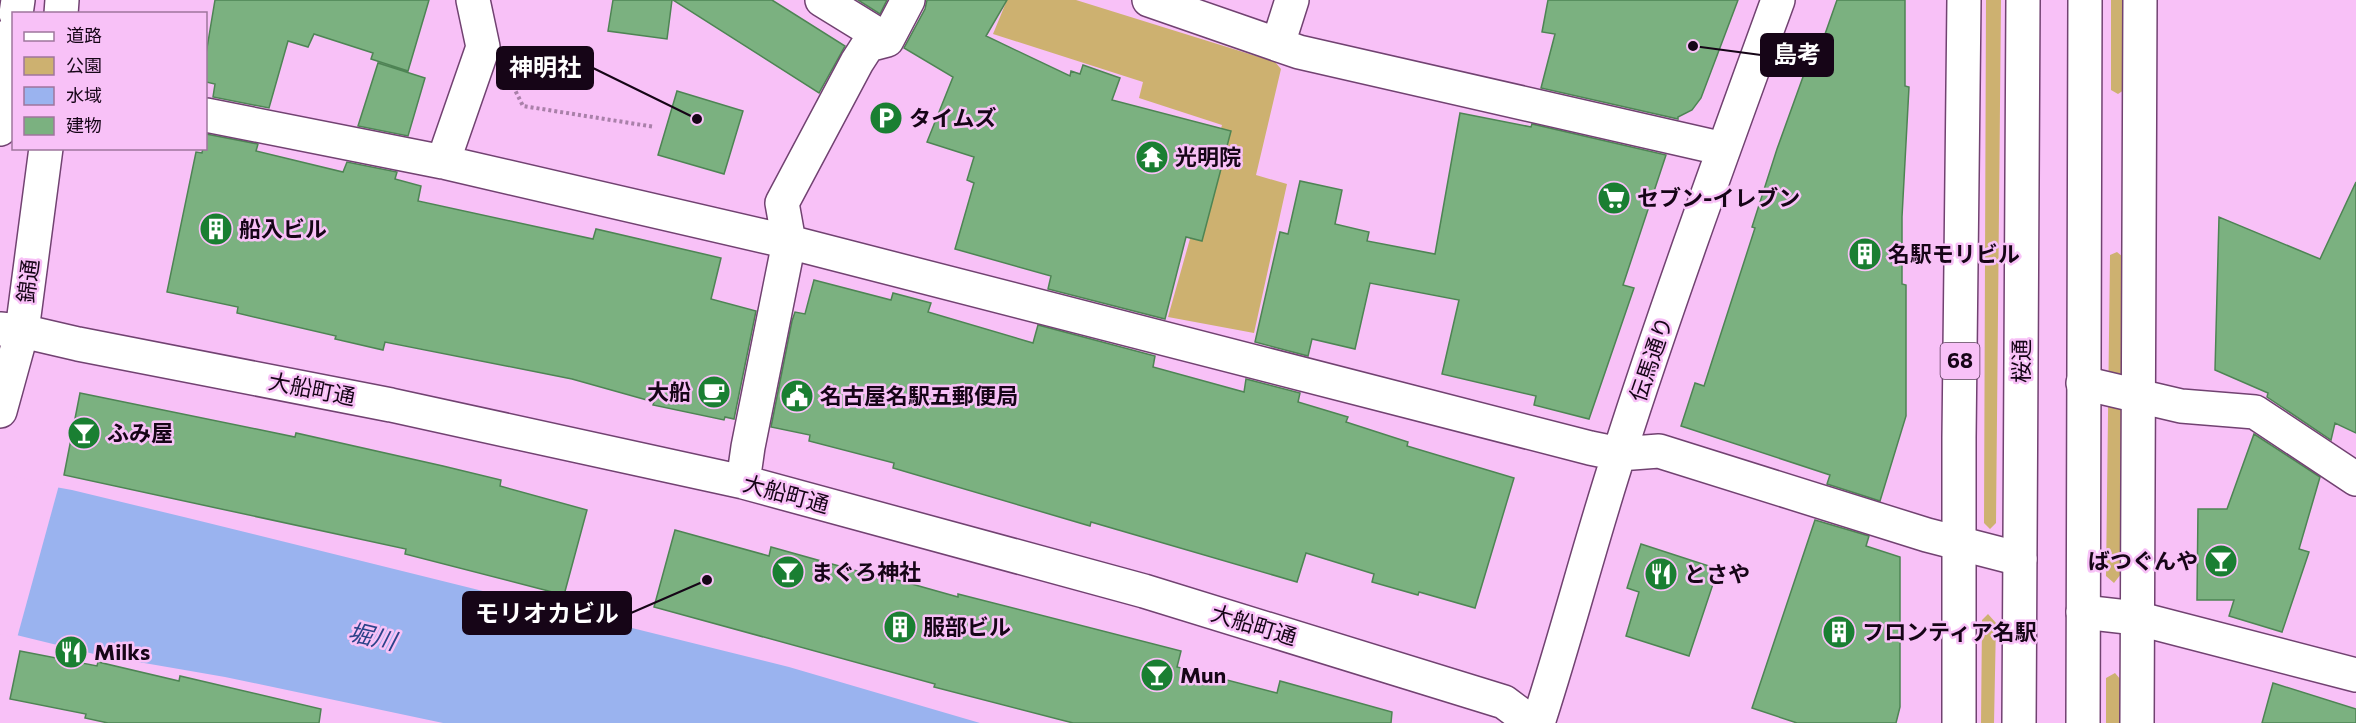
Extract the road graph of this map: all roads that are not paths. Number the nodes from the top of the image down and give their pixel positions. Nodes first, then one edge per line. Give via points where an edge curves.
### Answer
1 (473, 0) edge
2 (822, 0) edge
3 (908, 0) edge
4 (1149, 0) edge
5 (1292, 0) edge
6 (1778, 0) edge
7 (1964, 0) edge
8 (2023, 0) edge
9 (2085, 0) edge
10 (2140, 0) edge
11 (886, 40) junction
12 (1278, 44) junction
13 (12, 45) edge
14 (207, 115) edge
15 (0, 129) edge
16 (1724, 148) junction
17 (46, 150) edge
18 (443, 162) junction
19 (789, 242) junction
20 (11, 330) edge
21 (2083, 382) junction
22 (2, 394) edge
23 (2137, 396) junction
24 (1619, 454) junction
25 (2356, 479) edge
26 (743, 482) junction
27 (1959, 543) junction
28 (2020, 559) junction
29 (2083, 612) junction
30 (2136, 618) junction
31 (2354, 671) edge
32 (1532, 723) edge
33 (1538, 723) edge
34 (1959, 723) edge
35 (2019, 723) edge
36 (2083, 723) edge
37 (2137, 723) edge

1 - 18 main road via 483,47
2 - 11 main road
3 - 11 main road
4 - 12 main road
5 - 12 main road
6 - 16 main road, 伝馬通り
7 - 27 main road, 68
8 - 28 main road, 桜通
9 - 21 main road
10 - 23 main road
11 - 19 main road via 868,45 782,203
12 - 16 main road
13 - 15 main road
14 - 18 main road
16 - 24 main road, 伝馬通り
17 - 20 main road, 錦通
18 - 19 main road
19 - 24 main road
19 - 26 main road
20 - 22 main road, 錦通
20 - 26 main road, 大船町通 via 391,405
21 - 23 main road
21 - 29 main road
23 - 25 main road via 2181,406 2255,412
23 - 30 main road
24 - 27 main road via 1659,451
24 - 33 main road, 伝馬通り
26 - 32 main road, 大船町通 via 1155,595 1504,702
27 - 28 main road
27 - 34 main road, 68
28 - 35 main road, 桜通
29 - 30 main road
29 - 36 main road
30 - 31 main road
30 - 37 main road

